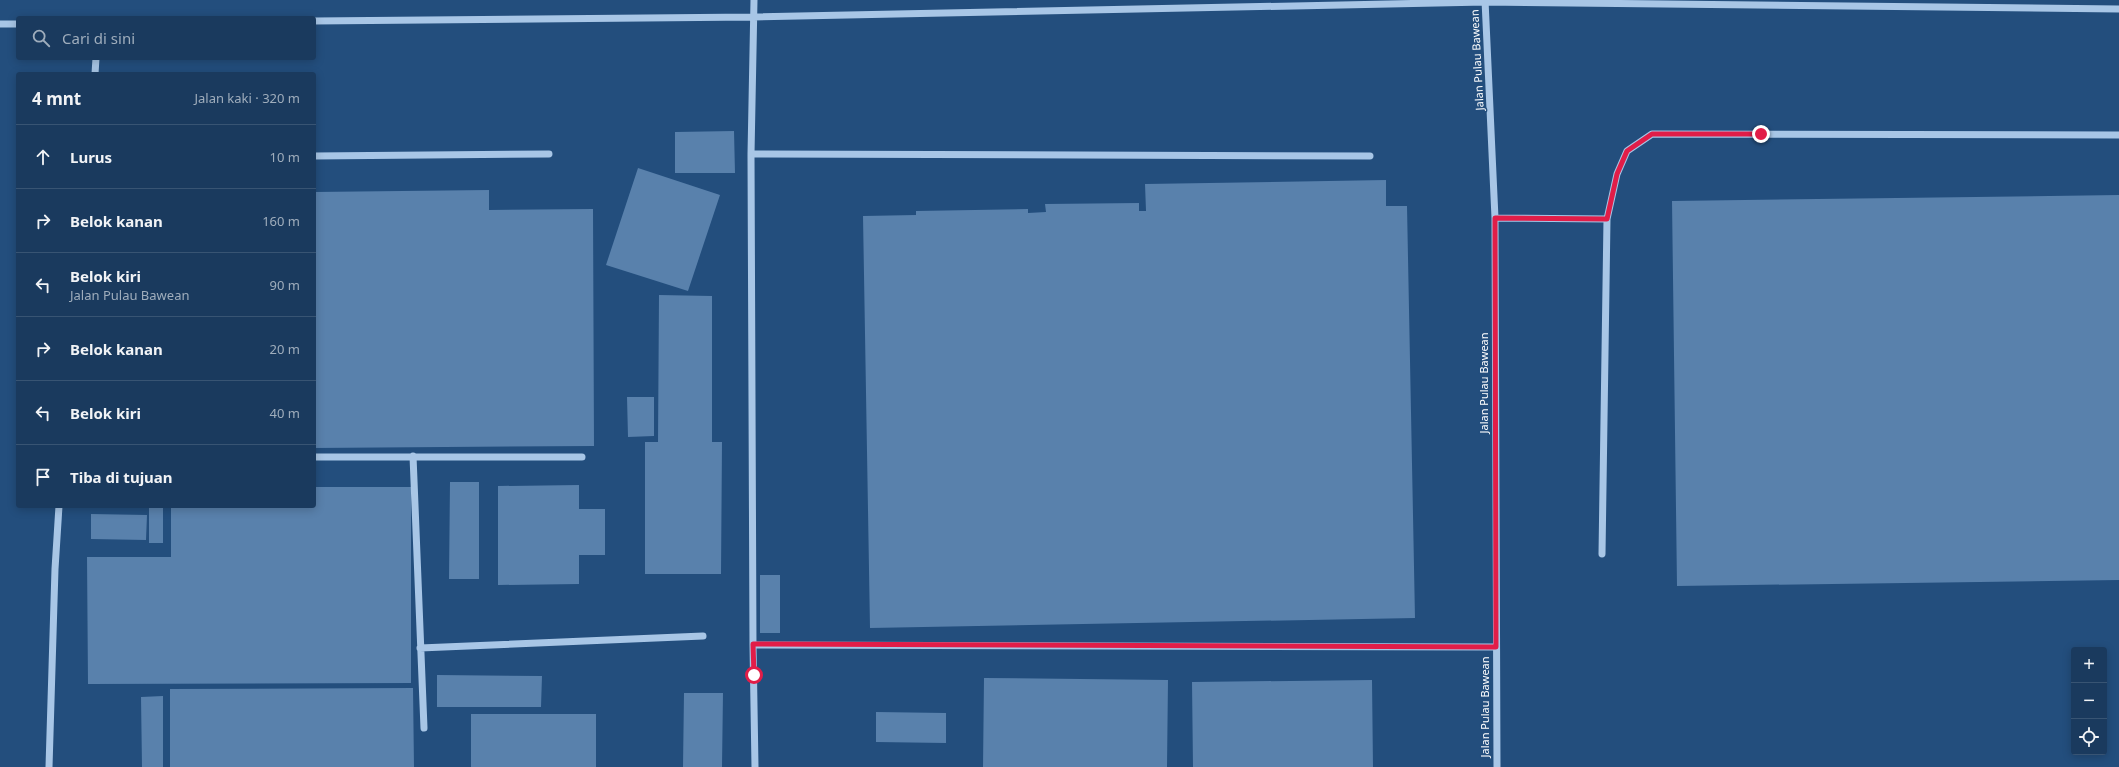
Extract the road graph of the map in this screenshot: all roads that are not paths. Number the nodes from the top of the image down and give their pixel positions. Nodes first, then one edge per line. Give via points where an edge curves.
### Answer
1 (754, 0) edge
2 (1485, 1) edge
3 (2119, 9) edge
4 (753, 17) junction
5 (316, 21) edge
6 (0, 24) edge
7 (16, 24) edge
8 (96, 60) edge
9 (95, 72) edge
10 (2119, 135) edge
11 (549, 154) dead end
12 (751, 154) junction
13 (316, 156) edge
14 (1370, 156) dead end
15 (1495, 218) junction
16 (1607, 219) junction
17 (413, 456) junction
18 (316, 457) edge
19 (582, 457) dead end
20 (59, 508) edge
21 (1602, 554) dead end
22 (703, 636) dead end
23 (753, 644) junction
24 (1496, 647) junction
25 (420, 648) junction
26 (424, 728) dead end
27 (49, 767) edge
28 (754, 767) edge
29 (1497, 767) edge

1 - 4 street
2 - 3 street
2 - 4 street
2 - 15 street, Jalan Pulau Bawean
4 - 5 street
4 - 12 street
6 - 7 street
8 - 9 street
10 - 16 street via 1652,134 1627,151 1617,174
11 - 13 street
12 - 14 street
12 - 23 street
15 - 16 street
15 - 24 street, Jalan Pulau Bawean
16 - 21 street
17 - 18 street
17 - 19 street
17 - 25 street
20 - 27 street
22 - 25 street
23 - 24 street
23 - 28 street
24 - 29 street, Jalan Pulau Bawean
25 - 26 street

